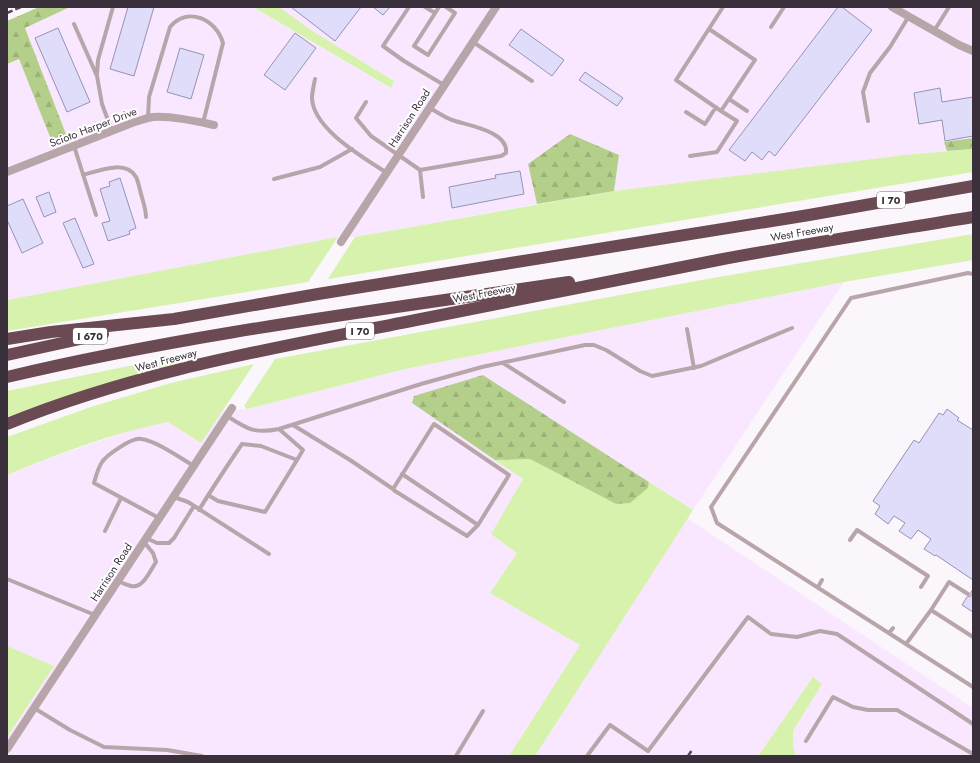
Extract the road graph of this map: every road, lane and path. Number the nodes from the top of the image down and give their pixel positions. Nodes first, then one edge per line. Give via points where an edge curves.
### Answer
1 (113, 7) edge
2 (409, 7) edge
3 (425, 7) edge
4 (439, 7) edge
5 (446, 7) edge
6 (496, 7) edge
7 (723, 7) edge
8 (784, 7) edge
9 (892, 7) edge
10 (950, 7) edge
11 (435, 13) junction
12 (909, 16) junction
13 (74, 24) dead end
14 (771, 27) dead end
15 (709, 29) junction
16 (934, 31) junction
17 (473, 42) junction
18 (973, 51) edge
19 (97, 76) junction
20 (315, 79) dead end
21 (532, 81) dead end
22 (445, 85) junction
23 (729, 99) junction
24 (366, 102) dead end
25 (716, 107) junction
26 (430, 108) junction
27 (721, 110) junction
28 (747, 111) dead end
29 (686, 112) dead end
30 (148, 118) junction
31 (868, 121) dead end
32 (203, 123) junction
33 (214, 125) dead end
34 (112, 131) junction
35 (74, 146) junction
36 (352, 149) junction
37 (398, 156) junction
38 (690, 156) dead end
39 (420, 170) junction
40 (7, 172) edge
41 (387, 173) junction
42 (83, 176) junction
43 (274, 179) dead end
44 (973, 186) edge
45 (423, 198) dead end
46 (96, 215) dead end
47 (146, 217) dead end
48 (973, 217) edge
49 (341, 242) dead end
50 (718, 260) junction
51 (973, 274) edge
52 (174, 319) junction
53 (792, 328) dead end
54 (687, 329) dead end
55 (7, 339) edge
56 (7, 355) edge
57 (503, 363) junction
58 (694, 368) junction
59 (7, 377) edge
60 (564, 402) dead end
61 (232, 408) dead end
62 (227, 416) junction
63 (7, 424) edge
64 (293, 425) junction
65 (279, 429) junction
66 (297, 460) junction
67 (194, 466) junction
68 (402, 474) junction
69 (393, 489) junction
70 (208, 495) junction
71 (174, 497) junction
72 (121, 498) junction
73 (194, 506) junction
74 (199, 510) junction
75 (160, 518) junction
76 (478, 524) junction
77 (105, 531) dead end
78 (145, 540) junction
79 (850, 540) dead end
80 (268, 554) dead end
81 (7, 579) edge
82 (822, 580) dead end
83 (118, 581) junction
84 (818, 587) junction
85 (921, 587) dead end
86 (968, 594) dead end
87 (931, 610) junction
88 (96, 615) junction
89 (893, 628) dead end
90 (889, 633) junction
91 (973, 637) edge
92 (906, 644) junction
93 (973, 687) edge
94 (34, 708) junction
95 (483, 711) dead end
96 (973, 724) edge
97 (806, 741) dead end
98 (7, 749) edge
99 (973, 754) edge
100 (202, 756) edge
101 (456, 756) edge
102 (587, 756) edge

1 - 19 lane via 98,60
2 - 22 lane via 383,46
3 - 11 lane
4 - 11 lane
5 - 11 lane via 455,13 428,55 414,46
6 - 17 street, Harrison Road
7 - 15 lane
8 - 14 lane
9 - 12 street
10 - 16 lane
12 - 16 street
12 - 31 lane via 870,73 863,92
13 - 19 lane
15 - 23 lane via 755,60
15 - 25 lane via 676,80
16 - 18 street
17 - 21 lane
17 - 22 street, Harrison Road
19 - 34 lane via 102,104
20 - 36 lane via 312,98 316,114 336,138
22 - 26 street, Harrison Road
23 - 27 lane
23 - 28 lane
24 - 37 lane via 356,118 371,136
25 - 27 lane
25 - 29 lane via 705,124
26 - 37 street, Harrison Road
26 - 39 lane via 450,119 493,135 503,141 506,153
27 - 38 lane via 737,121 717,152
30 - 32 street, Scioto Harper Drive via 184,119
30 - 32 lane via 149,97 170,27 176,20 192,16 208,22 221,36 222,43
30 - 34 street, Scioto Harper Drive
32 - 33 street, Scioto Harper Drive
34 - 35 street, Scioto Harper Drive
35 - 40 street, Scioto Harper Drive
35 - 42 lane
36 - 41 lane
36 - 43 lane via 320,167
37 - 39 lane
37 - 41 street, Harrison Road
39 - 45 lane
41 - 49 street, Harrison Road
42 - 46 lane
42 - 47 lane via 113,167 131,172 136,177
44 - 52 highway, West Freeway / I 70
48 - 50 highway, West Freeway / I 70
50 - 59 highway, I 670 via 150,346
50 - 63 highway, West Freeway / I 70 via 201,364 112,388
51 - 84 lane via 851,298 711,507 717,523
52 - 55 highway, West Freeway / I 70
52 - 56 highway, I 670
53 - 58 lane
54 - 58 lane
57 - 58 lane via 594,345 640,372 652,376
57 - 60 lane
57 - 64 lane via 421,384
61 - 62 street, Harrison Road
62 - 65 lane via 254,430 266,432
62 - 67 street, Harrison Road
64 - 65 lane
64 - 69 lane
65 - 66 lane via 303,450
66 - 70 lane via 261,446 242,444
66 - 70 lane via 265,512 218,501
67 - 71 street, Harrison Road
67 - 72 lane via 143,439 130,441 102,462 94,483
68 - 69 lane
68 - 76 lane
68 - 76 lane via 434,424 509,475
69 - 76 lane via 467,536
70 - 74 lane
71 - 73 lane
71 - 75 street, Harrison Road
72 - 75 lane
72 - 77 lane
73 - 74 lane
73 - 78 lane via 169,543
74 - 80 lane
75 - 78 street, Harrison Road
78 - 83 street, Harrison Road
78 - 83 lane via 156,562 143,582 138,586 132,586
79 - 85 lane via 857,530 928,576
81 - 88 lane
82 - 84 lane
83 - 88 street, Harrison Road
84 - 90 lane
86 - 87 lane via 950,582
87 - 91 lane
87 - 92 lane
88 - 94 street, Harrison Road
89 - 90 lane
90 - 92 lane
92 - 93 lane
94 - 98 street, Harrison Road
94 - 100 lane via 104,747 167,750
95 - 101 lane
96 - 102 lane via 837,634 820,631 796,637 771,634 748,617 648,751 610,725
97 - 99 lane via 833,696 853,707 897,710

